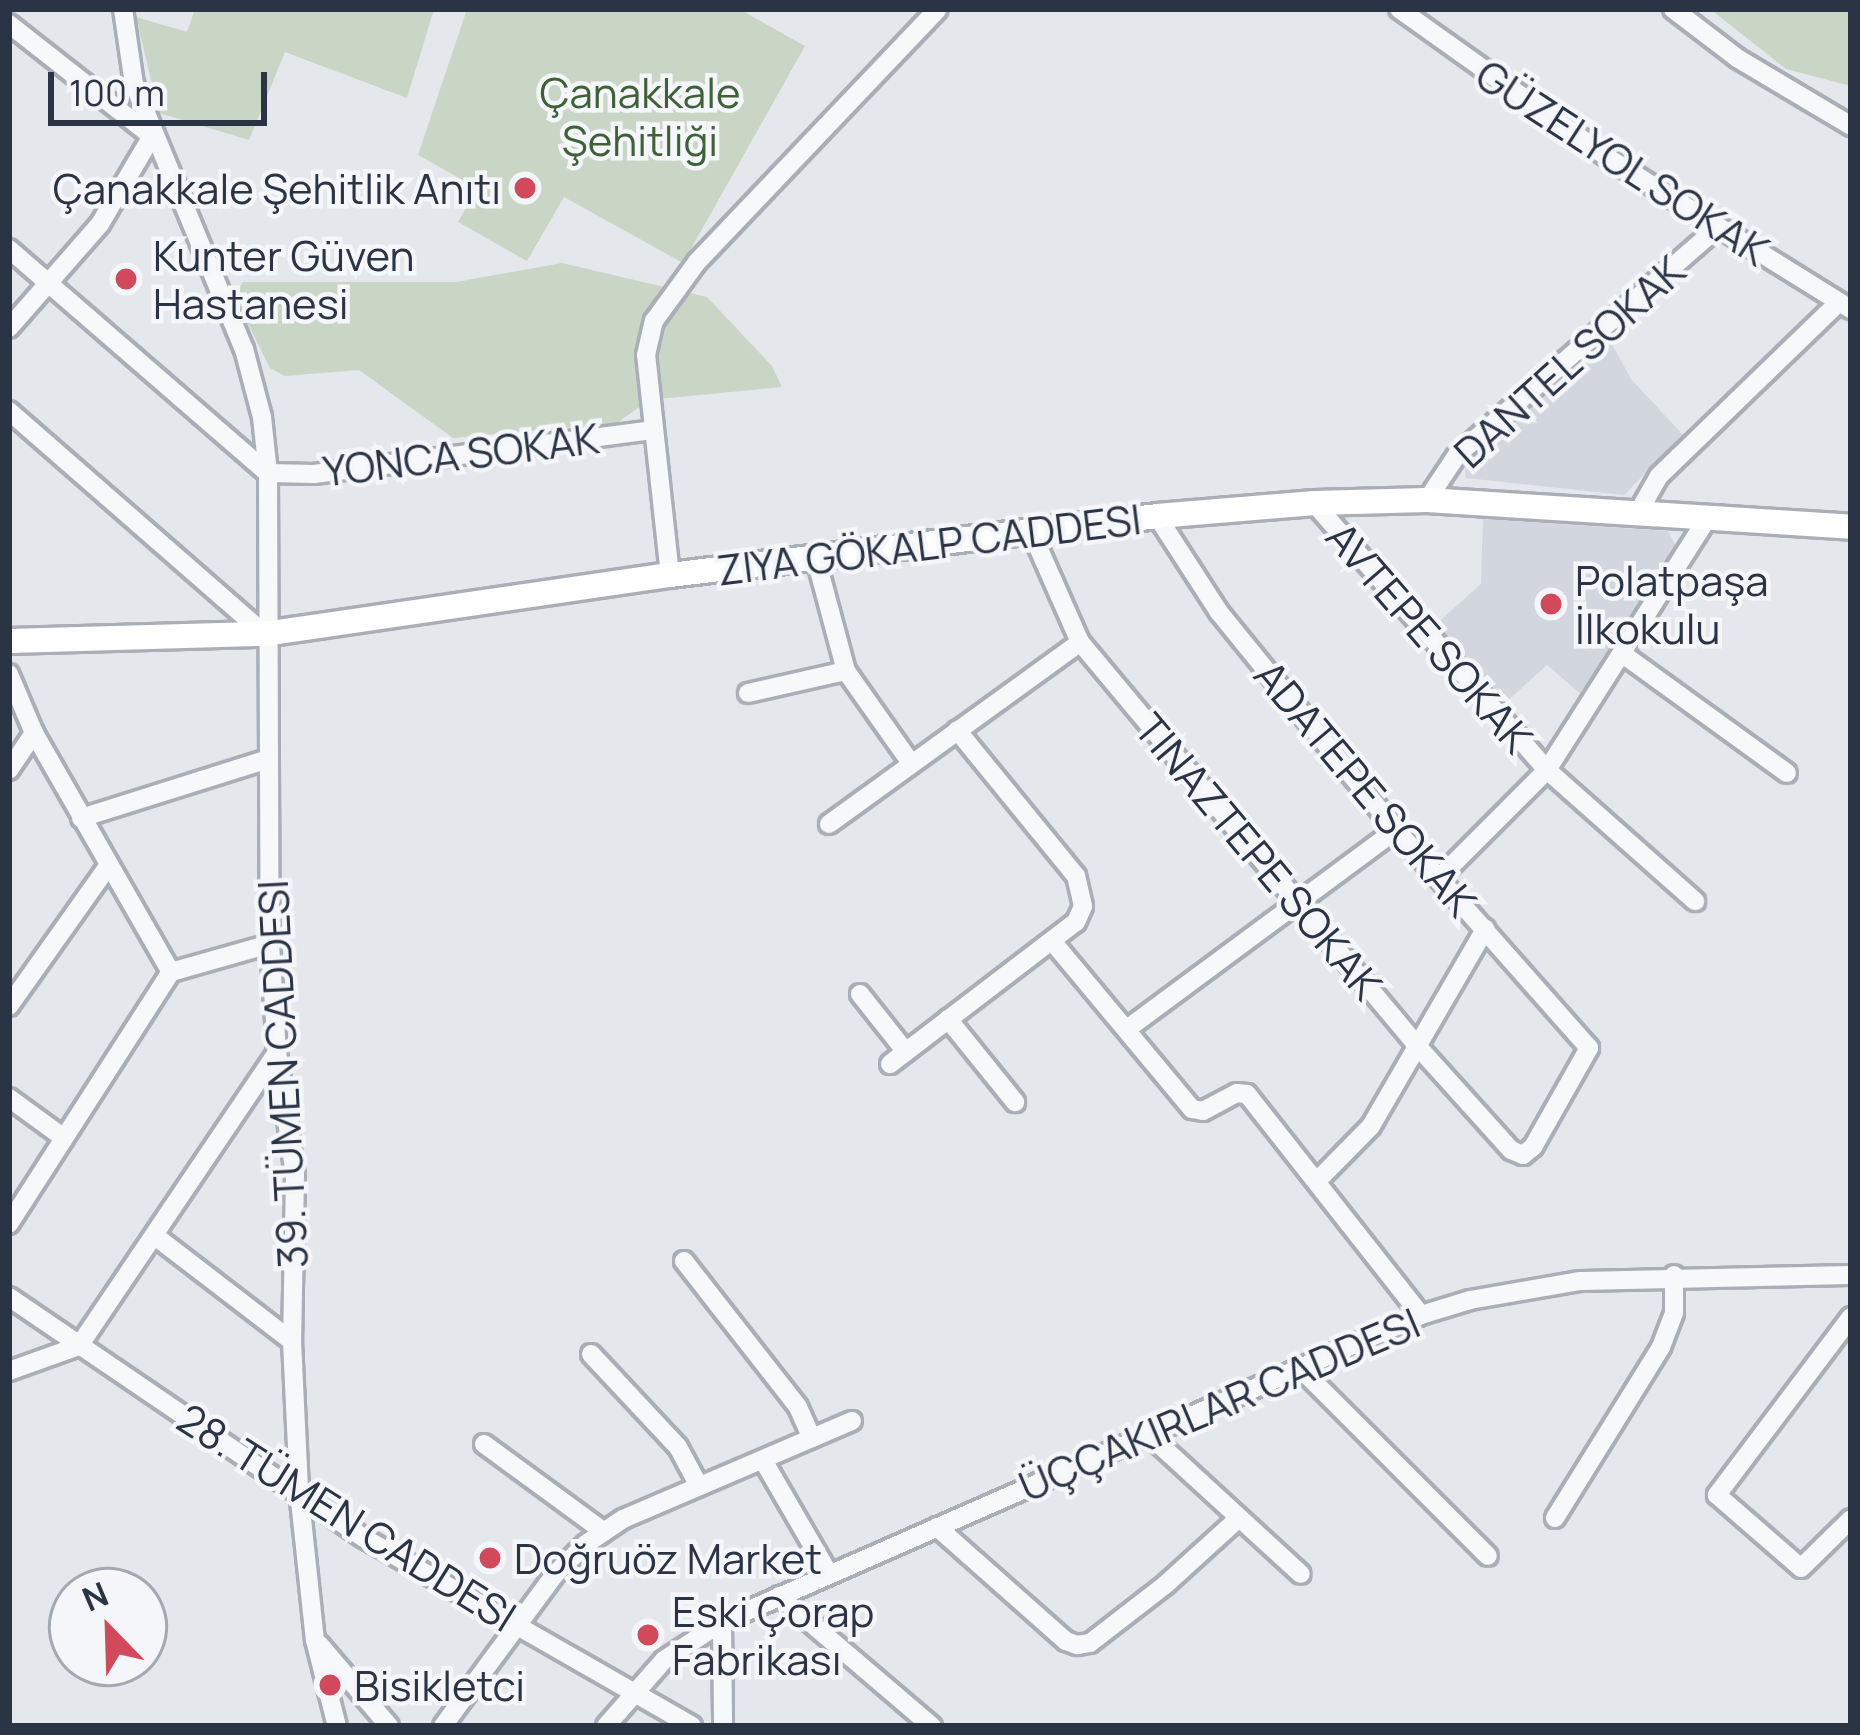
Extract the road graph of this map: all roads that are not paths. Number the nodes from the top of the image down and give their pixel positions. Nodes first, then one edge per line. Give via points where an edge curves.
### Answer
1 (123, 9) edge
2 (938, 9) edge
3 (1399, 9) edge
4 (1673, 9) edge
5 (9, 24) edge
6 (1851, 126) edge
7 (152, 136) junction
8 (1717, 228) junction
9 (9, 249) edge
10 (49, 284) junction
11 (1845, 306) edge
12 (9, 328) edge
13 (9, 411) edge
14 (654, 430) junction
15 (268, 473) junction
16 (1427, 500) junction
17 (1314, 503) junction
18 (1639, 511) junction
19 (1157, 516) junction
20 (1706, 520) junction
21 (1851, 527) edge
22 (1031, 531) junction
23 (816, 559) junction
24 (670, 574) junction
25 (265, 634) junction
26 (9, 641) edge
27 (1080, 642) junction
28 (1624, 655) junction
29 (846, 671) junction
30 (9, 674) edge
31 (748, 693) dead end
32 (957, 730) junction
33 (34, 733) junction
34 (268, 759) junction
35 (911, 764) junction
36 (9, 770) edge
37 (1547, 770) junction
38 (1787, 773) dead end
39 (82, 818) junction
40 (829, 824) dead end
41 (1396, 830) junction
42 (108, 866) junction
43 (1439, 878) junction
44 (1695, 902) dead end
45 (1297, 905) junction
46 (1485, 929) junction
47 (1052, 940) junction
48 (270, 944) junction
49 (171, 972) junction
50 (860, 994) dead end
51 (9, 1006) edge
52 (948, 1019) junction
53 (1127, 1030) junction
54 (1420, 1049) junction
55 (277, 1052) junction
56 (9, 1098) edge
57 (1015, 1102) dead end
58 (64, 1138) junction
59 (1317, 1181) junction
60 (9, 1224) edge
61 (155, 1236) junction
62 (685, 1261) dead end
63 (1675, 1275) junction
64 (1851, 1275) edge
65 (9, 1297) edge
66 (1421, 1315) junction
67 (1851, 1316) edge
68 (292, 1341) junction
69 (79, 1346) junction
70 (591, 1354) dead end
71 (1299, 1367) junction
72 (9, 1371) edge
73 (852, 1421) dead end
74 (1148, 1434) junction
75 (812, 1438) junction
76 (484, 1444) dead end
77 (763, 1460) junction
78 (699, 1486) junction
79 (299, 1490) junction
80 (1239, 1518) junction
81 (1555, 1518) dead end
82 (1851, 1519) edge
83 (937, 1526) junction
84 (603, 1532) junction
85 (1488, 1556) dead end
86 (829, 1574) junction
87 (1300, 1574) dead end
88 (779, 1596) junction
89 (722, 1622) junction
90 (518, 1626) junction
91 (316, 1640) junction
92 (634, 1689) junction
93 (337, 1726) edge
94 (389, 1726) edge
95 (443, 1726) edge
96 (606, 1726) edge
97 (692, 1726) edge
98 (723, 1726) edge
99 (932, 1726) edge

1 - 7 street, 39. TÜMEN CADDESI
2 - 14 street via 697,262 653,321 646,356
3 - 8 street, GÜZELYOL SOKAK
4 - 6 street
5 - 7 street
7 - 10 street via 100,224
7 - 15 street, 39. TÜMEN CADDESI via 244,349
8 - 11 street, GÜZELYOL SOKAK
8 - 16 street, DANTEL SOKAK via 1457,455
9 - 10 street
10 - 12 street
10 - 15 street
11 - 18 street via 1659,476
13 - 25 street
14 - 15 street, YONCA SOKAK via 334,472
14 - 24 street
15 - 25 street, 39. TÜMEN CADDESI
16 - 17 main road, ZIYA GÖKALP CADDESI
16 - 18 main road, ZIYA GÖKALP CADDESI
17 - 19 main road, ZIYA GÖKALP CADDESI
17 - 37 street, AVTEPE SOKAK
18 - 20 main road, ZIYA GÖKALP CADDESI
19 - 22 main road, ZIYA GÖKALP CADDESI
19 - 41 street, ADATEPE SOKAK via 1219,612
20 - 21 main road, ZIYA GÖKALP CADDESI
20 - 28 street
22 - 23 main road, ZIYA GÖKALP CADDESI
22 - 27 street
23 - 24 main road, ZIYA GÖKALP CADDESI
23 - 29 street
24 - 25 main road, ZIYA GÖKALP CADDESI
25 - 26 main road, ZIYA GÖKALP CADDESI
25 - 34 street, 39. TÜMEN CADDESI
27 - 32 street
27 - 45 street
28 - 37 street
28 - 38 street
29 - 31 street
29 - 35 street
30 - 33 street
32 - 35 street
32 - 47 street via 1083,891 1076,922
33 - 36 street
33 - 39 street
34 - 39 street
34 - 48 street, 39. TÜMEN CADDESI
35 - 40 street
37 - 43 street
37 - 44 street, AVTEPE SOKAK
39 - 42 street
41 - 43 street, ADATEPE SOKAK
41 - 45 street
42 - 49 street
42 - 51 street
43 - 46 street, ADATEPE SOKAK
45 - 53 street
45 - 54 street
46 - 54 street
46 - 54 street, ADATEPE SOKAK via 1589,1048 1533,1147 1523,1155 1510,1150
47 - 52 street
47 - 53 street
48 - 49 street
48 - 55 street, 39. TÜMEN CADDESI
49 - 58 street
50 - 52 street via 898,1058
52 - 57 street
53 - 59 street via 1192,1109 1247,1094
54 - 59 street via 1371,1126
55 - 61 street
55 - 68 street, 39. TÜMEN CADDESI via 295,1174
56 - 58 street
58 - 60 street
59 - 66 street
61 - 68 street
61 - 69 street
62 - 75 street via 799,1407
63 - 64 street
63 - 66 street via 1525,1288
63 - 81 street via 1674,1313 1661,1347
65 - 69 street, 28. TÜMEN CADDESI
66 - 71 street
67 - 82 street via 1717,1495 1801,1568
68 - 79 street, 39. TÜMEN CADDESI
69 - 72 street
69 - 79 street, 28. TÜMEN CADDESI
70 - 78 street via 678,1447
71 - 74 street
71 - 85 street
73 - 75 street
74 - 80 street
74 - 83 street
75 - 77 street
76 - 84 street
77 - 78 street
77 - 86 street
78 - 84 street
79 - 90 street, 28. TÜMEN CADDESI via 364,1538
79 - 91 street, 39. TÜMEN CADDESI
80 - 83 street via 1166,1585 1077,1645
80 - 87 street
83 - 86 street
84 - 90 street via 556,1573
86 - 88 street
88 - 89 street
88 - 99 street
89 - 92 street
89 - 98 street
90 - 92 street, 28. TÜMEN CADDESI
90 - 95 street
91 - 93 street, 39. TÜMEN CADDESI
91 - 94 street
92 - 96 street
92 - 97 street, 28. TÜMEN CADDESI

